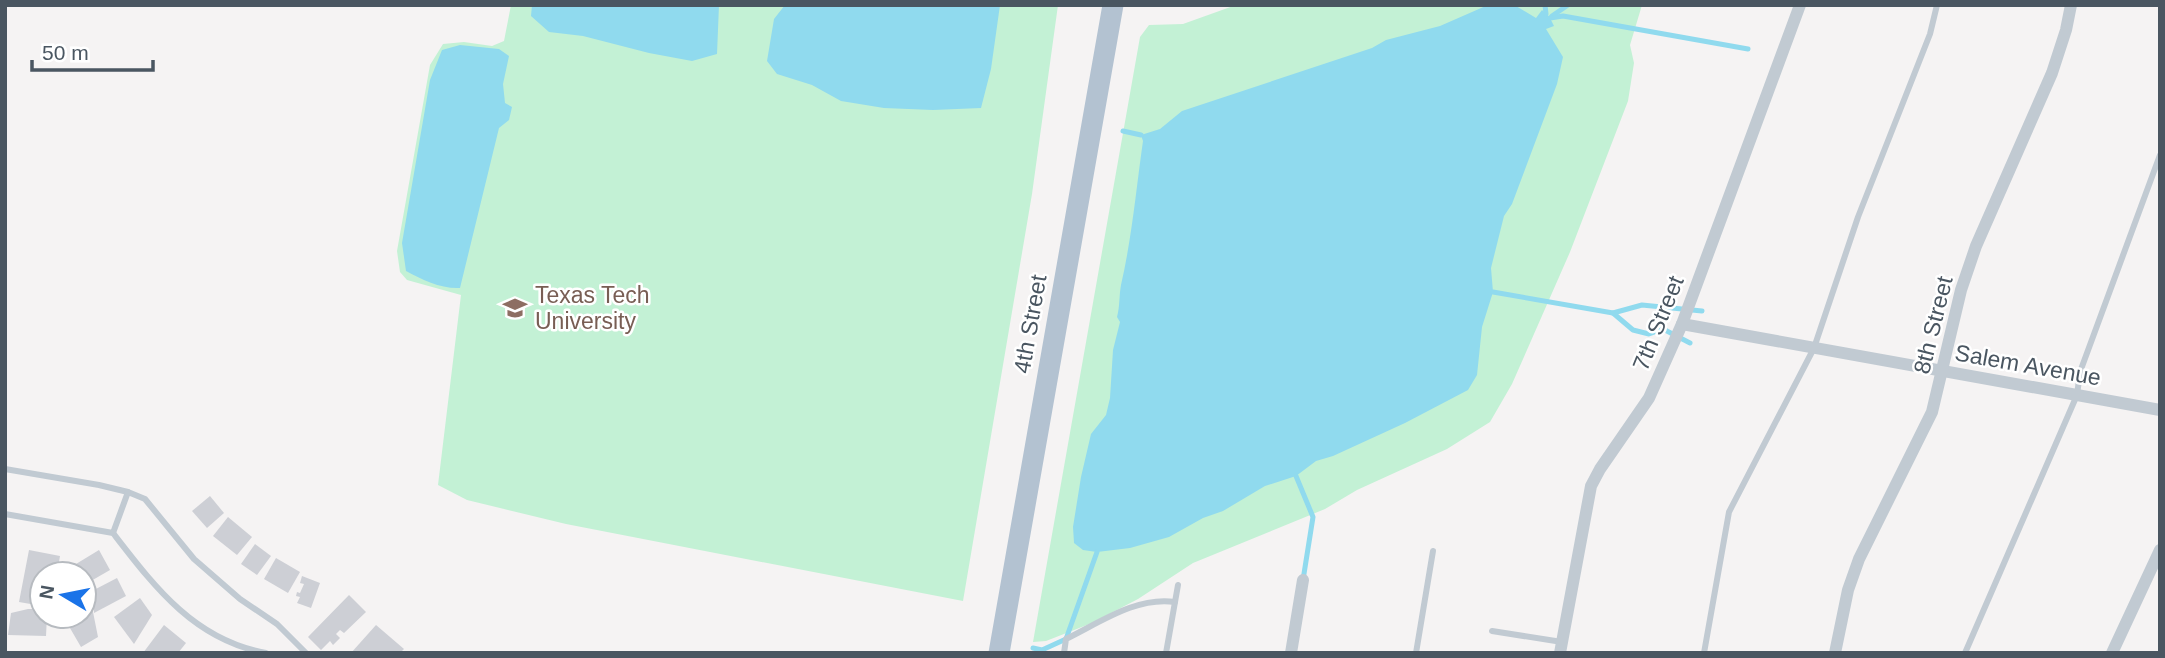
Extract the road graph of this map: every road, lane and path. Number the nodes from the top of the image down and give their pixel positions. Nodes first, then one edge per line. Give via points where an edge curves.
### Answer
1 (1113, 5) edge
2 (1800, 5) edge
3 (1937, 5) edge
4 (2071, 5) edge
5 (2160, 155) edge
6 (1682, 324) junction
7 (1814, 348) junction
8 (1942, 371) junction
9 (2077, 395) junction
10 (2160, 410) edge
11 (5, 469) edge
12 (128, 492) junction
13 (5, 514) edge
14 (113, 533) junction
15 (2160, 550) edge
16 (1433, 551) dead end
17 (1303, 580) dead end
18 (1178, 585) dead end
19 (1175, 602) junction
20 (1492, 631) dead end
21 (1561, 648) edge
22 (266, 653) edge
23 (306, 653) edge
24 (999, 653) edge
25 (1064, 653) edge
26 (1166, 653) edge
27 (1291, 653) edge
28 (1416, 653) edge
29 (1704, 653) edge
30 (1835, 653) edge
31 (1965, 653) edge
32 (2112, 653) edge

1 - 24 main road, 4th Street
2 - 6 street, 7th Street
3 - 7 lane
4 - 8 street, 8th Street via 2052,72 1976,246
5 - 9 lane via 2080,372
6 - 7 street, Salem Avenue
6 - 21 street, 7th Street via 1649,398 1591,486
7 - 8 street, Salem Avenue
7 - 29 lane via 1729,512
8 - 9 street, Salem Avenue
8 - 30 street, 8th Street via 1932,412 1859,559
9 - 10 street, Salem Avenue
9 - 31 lane
11 - 12 lane
12 - 14 lane
12 - 23 lane via 145,499 194,559 277,624
13 - 14 lane
14 - 22 lane via 170,603 222,639
15 - 32 street
16 - 28 lane
17 - 27 street
18 - 19 lane
19 - 25 lane via 1136,606 1066,639
19 - 26 lane
20 - 21 lane

